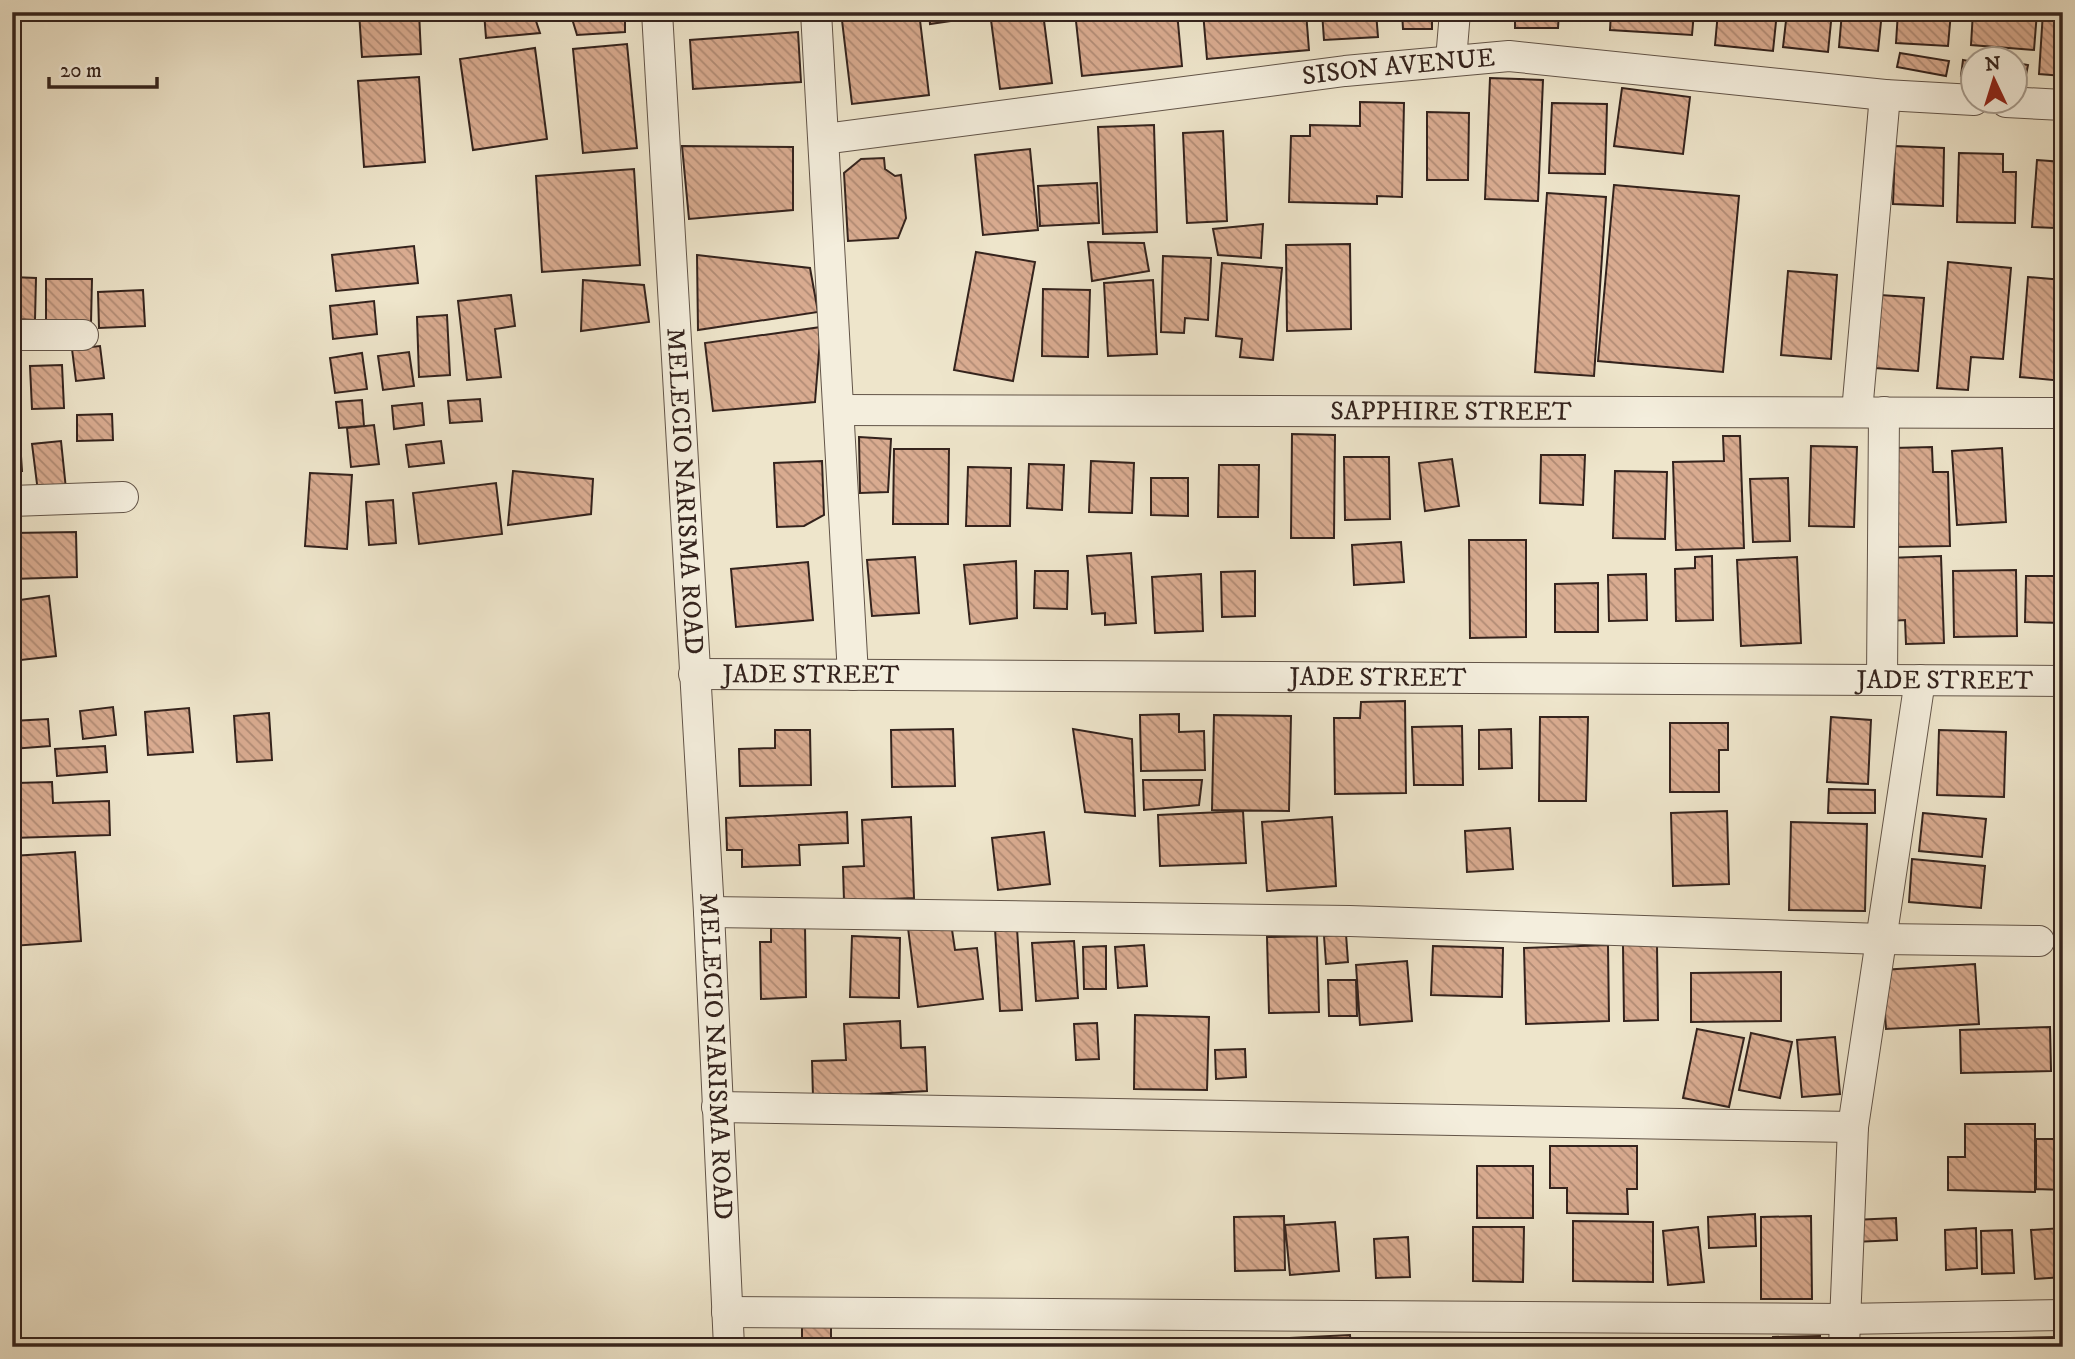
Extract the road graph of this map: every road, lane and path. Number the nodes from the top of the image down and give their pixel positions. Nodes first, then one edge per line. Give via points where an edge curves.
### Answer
1 (657, 12) edge
2 (816, 12) edge
3 (1455, 12) edge
4 (1451, 60) junction
5 (1885, 95) junction
6 (1960, 99) edge
7 (2030, 103) edge
8 (2063, 105) edge
9 (824, 139) junction
10 (12, 335) edge
11 (83, 335) dead end
12 (839, 410) junction
13 (1871, 412) junction
14 (2063, 413) edge
15 (122, 497) dead end
16 (12, 501) edge
17 (694, 674) junction
18 (853, 675) junction
19 (1882, 680) junction
20 (1920, 680) junction
21 (2063, 681) edge
22 (709, 912) junction
23 (1882, 939) junction
24 (2039, 942) dead end
25 (717, 1107) junction
26 (1853, 1128) junction
27 (727, 1311) junction
28 (2063, 1315) edge
29 (1843, 1333) edge
30 (729, 1347) edge

1 - 17 street, MELECIO NARISMA ROAD
2 - 9 street
3 - 4 street
4 - 5 street, SISON AVENUE via 1509,56 1575,61
4 - 9 street, SISON AVENUE
5 - 6 street, SISON AVENUE
5 - 13 street
7 - 8 street
9 - 12 street
10 - 11 street
12 - 13 street, SAPPHIRE STREET
12 - 18 street
13 - 14 street, SAPPHIRE STREET
13 - 19 street
15 - 16 street
17 - 18 street, JADE STREET
17 - 22 street, MELECIO NARISMA ROAD
18 - 19 street, JADE STREET
19 - 20 street, JADE STREET
20 - 21 street, JADE STREET
20 - 23 street
22 - 23 street via 1350,921
22 - 25 street, MELECIO NARISMA ROAD
23 - 24 street
23 - 26 street
25 - 26 street
25 - 27 street, MELECIO NARISMA ROAD
26 - 29 street
27 - 29 street
27 - 30 street, MELECIO NARISMA ROAD
28 - 29 street

